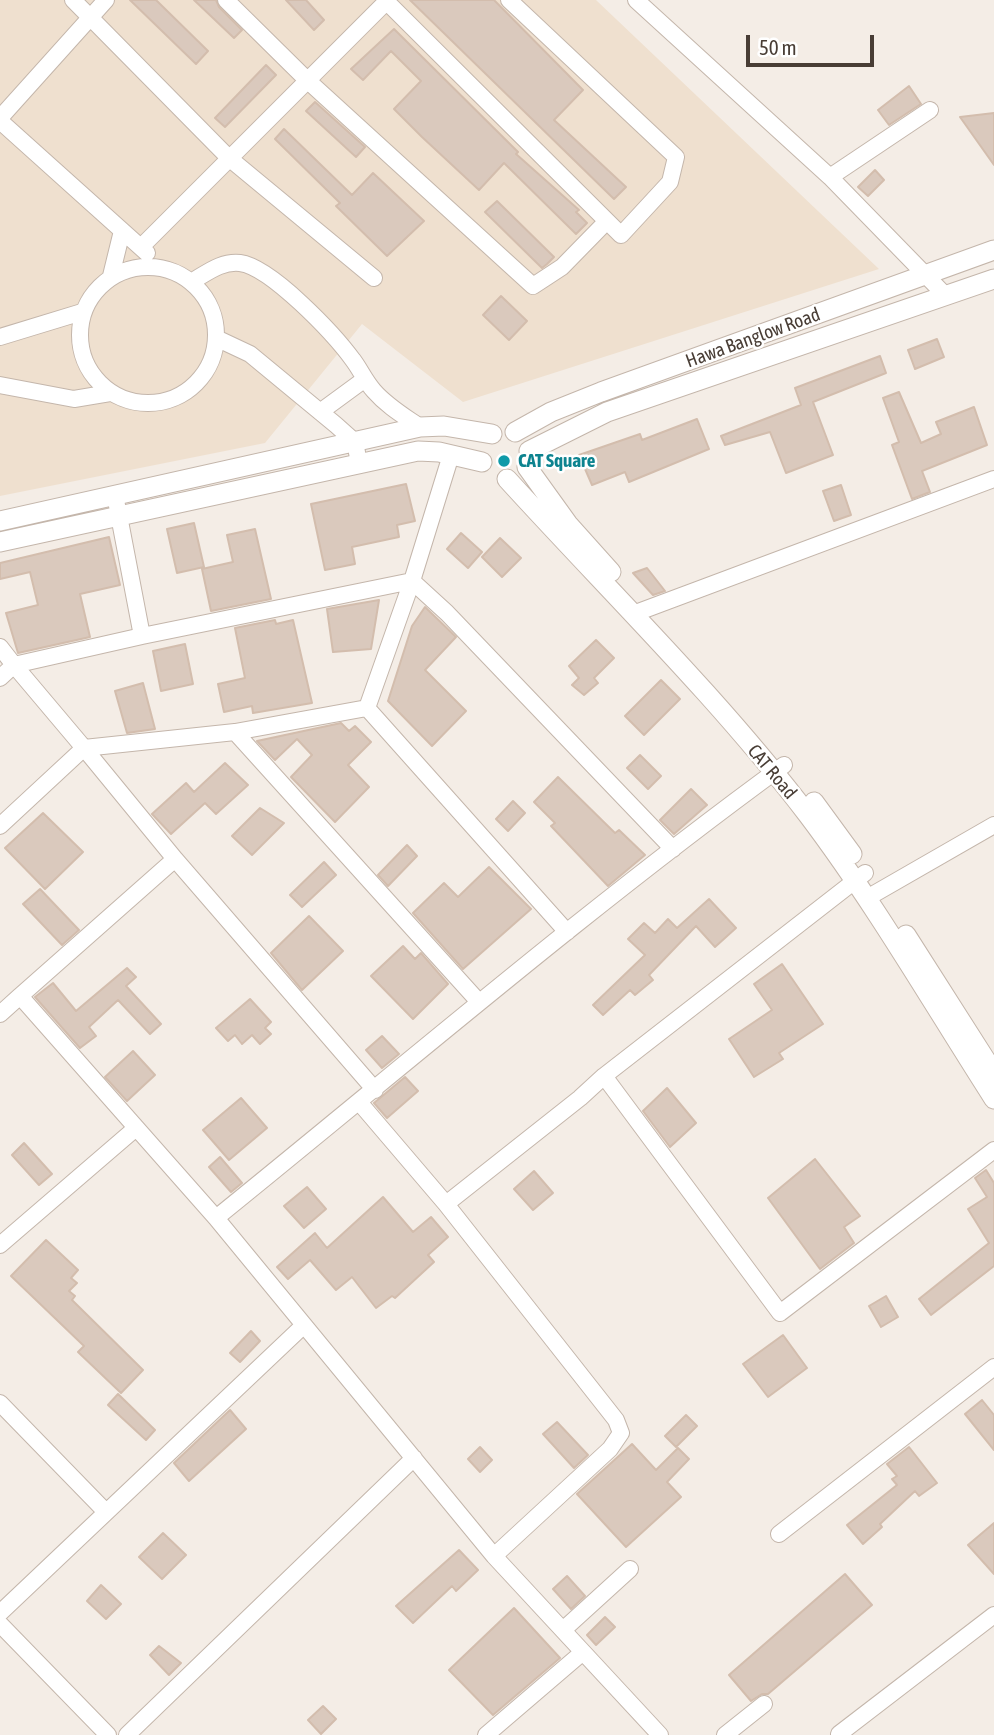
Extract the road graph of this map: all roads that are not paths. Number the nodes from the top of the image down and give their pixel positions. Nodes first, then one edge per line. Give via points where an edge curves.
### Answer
1 (73, 0) edge
2 (106, 0) edge
3 (226, 0) edge
4 (509, 0) edge
5 (636, 0) edge
6 (386, 1) edge
7 (89, 18) junction
8 (307, 80) junction
9 (930, 110) dead end
10 (0, 120) edge
11 (229, 158) junction
12 (830, 177) junction
13 (607, 221) junction
14 (122, 231) junction
15 (141, 247) junction
16 (994, 250) edge
17 (164, 268) junction
18 (925, 274) junction
19 (111, 276) junction
20 (374, 278) dead end
21 (994, 279) edge
22 (191, 282) junction
23 (946, 296) junction
24 (82, 312) junction
25 (0, 337) edge
26 (216, 338) junction
27 (365, 379) junction
28 (632, 383) junction
29 (0, 385) edge
30 (110, 393) junction
31 (639, 402) junction
32 (320, 412) junction
33 (420, 427) junction
34 (515, 432) junction
35 (492, 434) junction
36 (355, 442) junction
37 (451, 455) junction
38 (528, 459) junction
39 (482, 462) junction
40 (359, 463) junction
41 (507, 479) junction
42 (994, 479) edge
43 (115, 495) junction
44 (120, 516) junction
45 (0, 521) edge
46 (0, 542) edge
47 (412, 581) junction
48 (639, 612) junction
49 (142, 636) junction
50 (0, 647) edge
51 (15, 665) junction
52 (0, 677) edge
53 (367, 708) junction
54 (235, 732) junction
55 (84, 748) junction
56 (779, 769) junction
57 (994, 825) edge
58 (0, 826) edge
59 (673, 849) junction
60 (175, 859) junction
61 (860, 877) junction
62 (872, 895) junction
63 (567, 932) junction
64 (20, 996) junction
65 (479, 1002) junction
66 (0, 1014) edge
67 (994, 1073) edge
68 (604, 1076) junction
69 (375, 1090) junction
70 (994, 1099) edge
71 (359, 1102) junction
72 (136, 1128) junction
73 (994, 1150) edge
74 (446, 1204) junction
75 (216, 1219) junction
76 (0, 1245) edge
77 (303, 1326) junction
78 (994, 1367) edge
79 (0, 1404) edge
80 (414, 1458) junction
81 (106, 1512) junction
82 (779, 1534) dead end
83 (495, 1556) junction
84 (630, 1569) dead end
85 (0, 1614) edge
86 (994, 1615) edge
87 (0, 1625) edge
88 (563, 1630) junction
89 (583, 1652) junction
90 (764, 1704) dead end
91 (839, 1734) edge
92 (108, 1735) edge
93 (127, 1735) edge
94 (486, 1735) edge
95 (660, 1735) edge
96 (725, 1735) edge

1 - 7 street
2 - 7 street
3 - 8 street
4 - 13 street via 676,157 670,182 621,235
5 - 12 street
6 - 8 street
6 - 13 street
7 - 10 street
7 - 11 street
8 - 11 street
8 - 13 street via 533,286 562,267
9 - 12 street
10 - 14 street
11 - 15 street
11 - 20 street
12 - 18 street
14 - 15 street
14 - 19 street
15 - 17 street
16 - 18 street, Hawa Banglow Road
17 - 19 street via 133,268
17 - 22 street
18 - 23 street
18 - 28 street, Hawa Banglow Road
19 - 24 street
21 - 23 street, Hawa Banglow Road
22 - 26 street via 209,307
22 - 27 street via 223,264 242,263 265,274 304,307 353,359
23 - 31 street, Hawa Banglow Road
24 - 25 street
24 - 30 street via 82,357 93,377
26 - 30 street via 203,376 188,391 149,404
26 - 32 street via 250,354
27 - 32 street
27 - 33 street via 390,407
28 - 31 street
28 - 34 street, Hawa Banglow Road via 551,412
29 - 30 street via 74,399
31 - 38 street, Hawa Banglow Road via 567,430
32 - 36 street
33 - 35 street
33 - 36 street
34 - 35 street
34 - 38 street via 522,437
35 - 39 street via 482,446
36 - 40 street
36 - 43 street
37 - 39 street
37 - 40 street via 418,451
37 - 47 street
38 - 41 street
38 - 48 street, CAT Road via 568,524
39 - 41 street via 491,475
40 - 44 street
41 - 48 street, CAT Road
42 - 48 street
43 - 44 street
43 - 45 street
44 - 46 street
44 - 49 street
47 - 49 street
47 - 53 street
47 - 59 street
48 - 56 street, CAT Road
49 - 51 street
50 - 51 street
51 - 52 street
51 - 55 street
53 - 54 street
53 - 63 street
54 - 55 street
54 - 65 street
55 - 58 street
55 - 60 street
56 - 59 street
56 - 61 street, CAT Road
57 - 62 street
59 - 63 street
60 - 64 street
60 - 69 street
61 - 62 street, CAT Road
61 - 68 street
62 - 67 street, CAT Road
62 - 70 street, CAT Road
63 - 65 street
64 - 66 street
64 - 72 street
65 - 69 street
68 - 73 street via 780,1313
68 - 74 street
69 - 71 street
71 - 74 street
71 - 75 street
72 - 75 street
72 - 76 street
74 - 83 street via 616,1420 621,1433 610,1449
75 - 77 street
77 - 80 street
77 - 81 street
78 - 82 street
79 - 81 street
80 - 83 street
80 - 93 street
81 - 85 street
83 - 88 street
84 - 88 street
86 - 91 street
87 - 92 street
88 - 89 street
89 - 94 street
89 - 95 street
90 - 96 street

